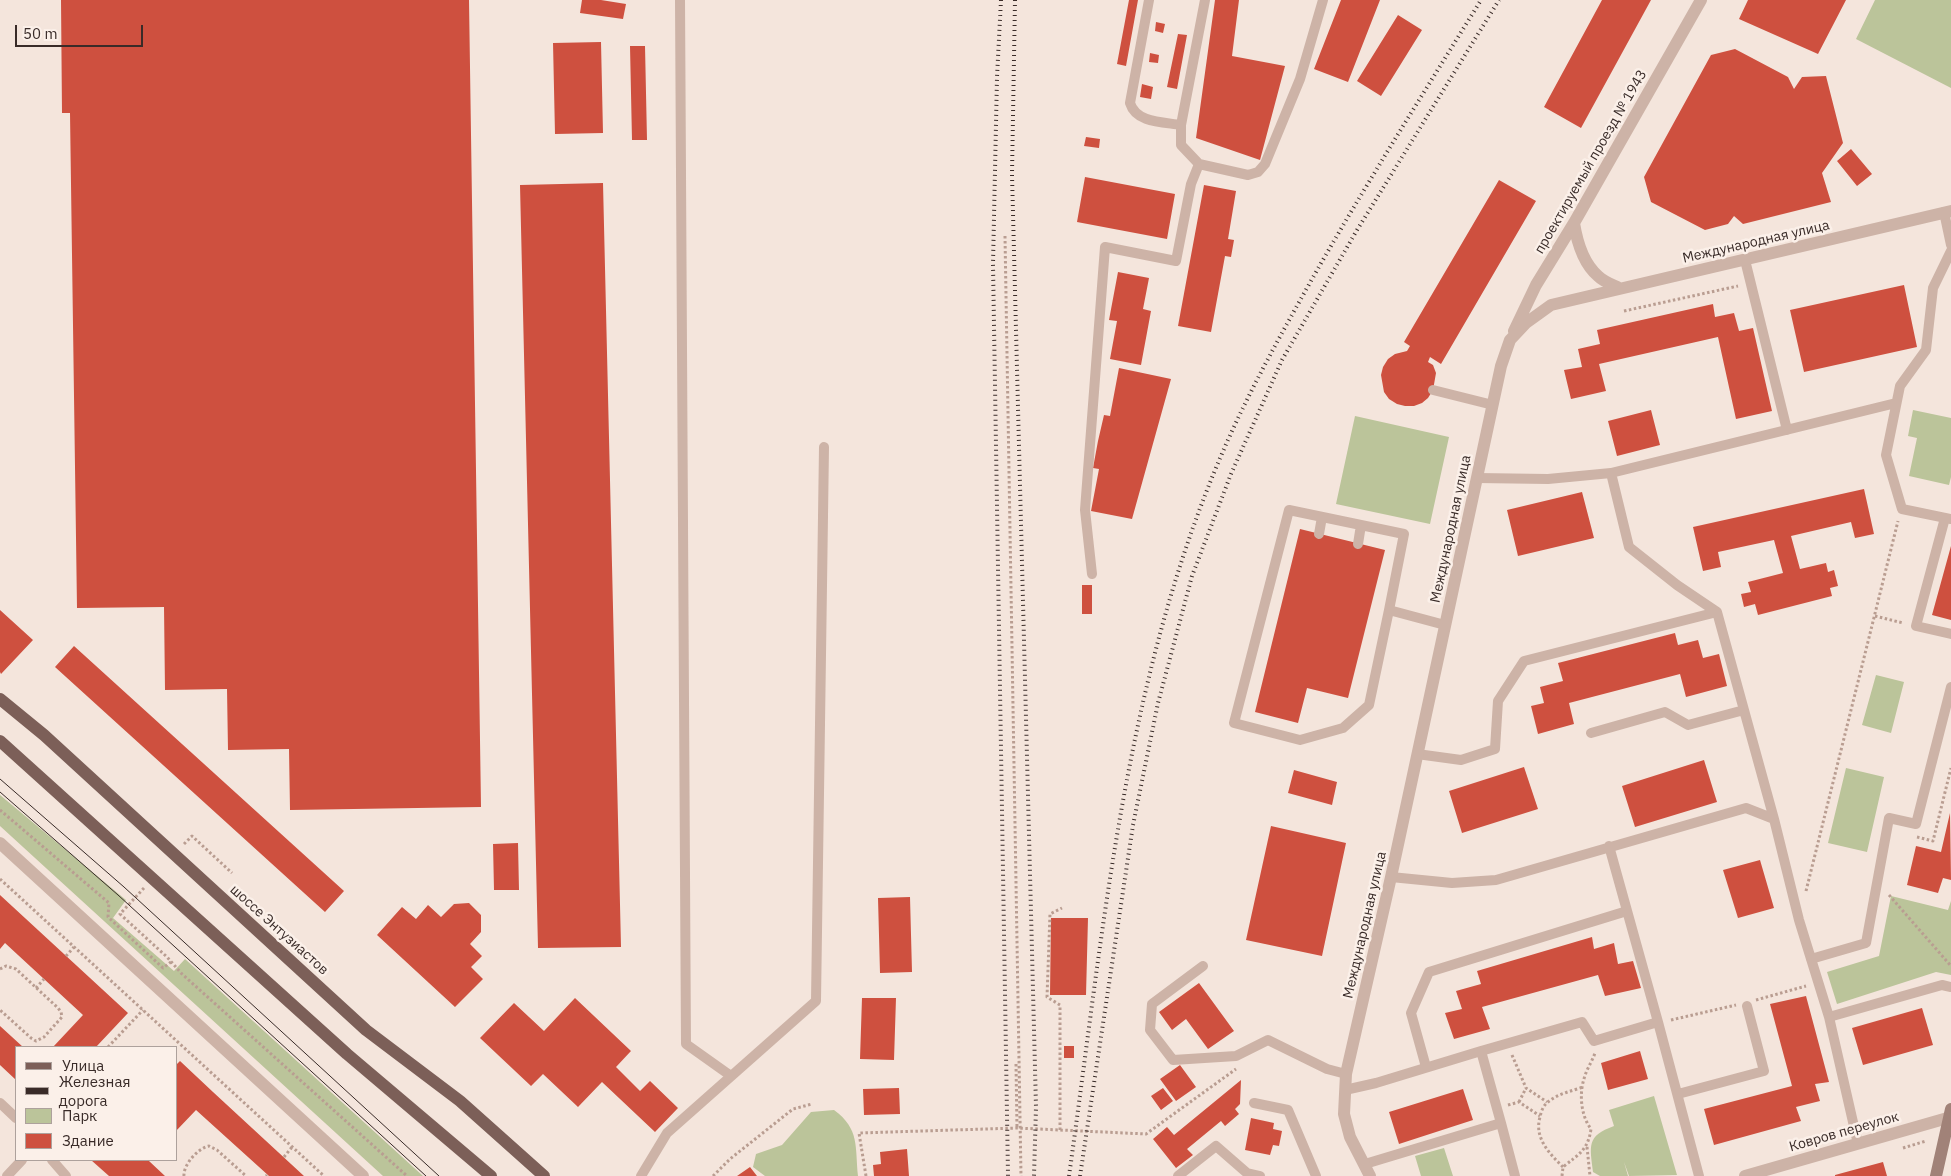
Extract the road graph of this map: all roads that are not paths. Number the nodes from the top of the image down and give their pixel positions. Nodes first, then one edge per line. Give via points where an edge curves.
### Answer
1 (680, 0) edge
2 (1149, 0) edge
3 (1205, 0) edge
4 (1323, 0) edge
5 (1701, 0) edge
6 (1181, 125) junction
7 (1199, 164) junction
8 (1948, 212) edge
9 (1574, 223) junction
10 (1951, 246) edge
11 (1951, 251) edge
12 (1745, 260) junction
13 (1619, 288) junction
14 (1510, 340) junction
15 (1434, 390) dead end
16 (1896, 403) junction
17 (1493, 405) junction
18 (1786, 430) junction
19 (824, 447) dead end
20 (1611, 474) junction
21 (1477, 478) junction
22 (1322, 516) junction
23 (1948, 518) edge
24 (1362, 525) junction
25 (1319, 534) dead end
26 (1358, 544) dead end
27 (1092, 574) dead end
28 (1389, 610) junction
29 (1718, 612) junction
30 (1445, 625) junction
31 (1951, 634) edge
32 (1951, 687) edge
33 (0, 699) edge
34 (1744, 710) junction
35 (1591, 733) dead end
36 (0, 741) edge
37 (1418, 754) junction
38 (1774, 819) junction
39 (0, 843) edge
40 (1609, 846) junction
41 (1391, 877) junction
42 (1627, 911) junction
43 (1811, 959) junction
44 (1203, 966) dead end
45 (1951, 987) edge
46 (1747, 1006) dead end
47 (1829, 1017) junction
48 (1658, 1022) junction
49 (1481, 1051) junction
50 (1426, 1068) junction
51 (1346, 1074) junction
52 (731, 1076) junction
53 (1345, 1090) junction
54 (1678, 1094) junction
55 (0, 1103) edge
56 (1254, 1103) dead end
57 (1950, 1115) edge
58 (15, 1117) edge
59 (1501, 1123) junction
60 (1858, 1144) junction
61 (21, 1161) edge
62 (53, 1161) edge
63 (1367, 1170) edge
64 (1780, 1171) edge
65 (7, 1176) edge
66 (66, 1176) edge
67 (363, 1176) edge
68 (491, 1176) edge
69 (544, 1176) edge
70 (641, 1176) edge
71 (1178, 1176) edge
72 (1260, 1176) edge
73 (1316, 1176) edge
74 (1515, 1176) edge
75 (1699, 1176) edge
76 (1745, 1176) edge
77 (1936, 1176) edge

1 - 52 lane via 686,1044
2 - 6 lane via 1130,103 1142,118
3 - 6 lane
4 - 7 lane via 1300,79 1262,169 1248,175
5 - 9 street, проектируемый проезд № 1943
6 - 7 lane via 1181,146
7 - 27 lane via 1190,184 1176,260 1105,247 1085,510
8 - 10 lane
8 - 12 street, Международная улица
9 - 13 street via 1578,245 1597,276
9 - 14 street, проектируемый проезд № 1943 via 1536,285
11 - 16 lane via 1932,288 1926,350 1900,386
12 - 13 street, Международная улица
12 - 18 lane
13 - 14 street, Международная улица via 1552,305 1526,323
14 - 17 street, Международная улица
15 - 17 lane
16 - 18 lane
16 - 23 lane via 1886,455 1902,509
17 - 21 street, Международная улица
18 - 20 lane
19 - 52 lane via 816,1001
20 - 21 lane via 1548,479
20 - 29 lane via 1629,547
21 - 30 street, Международная улица
22 - 24 lane
22 - 25 lane
22 - 28 lane via 1289,510 1234,723 1300,740 1343,728 1369,704
23 - 31 lane via 1916,626
24 - 26 lane
24 - 28 lane via 1404,534
28 - 30 lane
29 - 34 lane
29 - 37 lane via 1524,661 1498,700 1495,749 1461,760
30 - 37 street, Международная улица
32 - 43 lane via 1916,824 1889,818 1866,943
33 - 69 main road, шоссе Энтузиастов via 44,735 366,1030 460,1101
34 - 35 lane via 1688,725 1665,712
34 - 38 lane
36 - 68 main road via 348,1054
37 - 41 street, Международная улица
38 - 40 lane via 1746,808
38 - 43 lane
39 - 67 street
40 - 41 lane via 1496,880 1452,883
40 - 42 lane
41 - 51 street, Международная улица
42 - 48 lane
42 - 50 lane via 1428,972 1411,1013
43 - 47 lane
44 - 51 lane via 1152,1004 1150,1030 1173,1060 1236,1056 1268,1040 1327,1069
45 - 47 lane via 1942,985
46 - 54 lane via 1764,1071
47 - 60 lane
48 - 49 lane via 1594,1041 1582,1022
48 - 54 lane
49 - 50 lane
49 - 59 lane
50 - 53 lane
51 - 53 street, Международная улица
52 - 70 lane via 667,1133
53 - 63 street, Международная улица via 1344,1114 1350,1137
54 - 75 lane
55 - 58 lane
56 - 73 lane via 1288,1110
57 - 60 street, Ковров переулок
57 - 77 street
59 - 63 lane
59 - 74 lane
60 - 64 street, Ковров переулок
61 - 65 lane
62 - 66 lane
64 - 76 street, Ковров переулок
71 - 72 lane via 1216,1146 1248,1173

